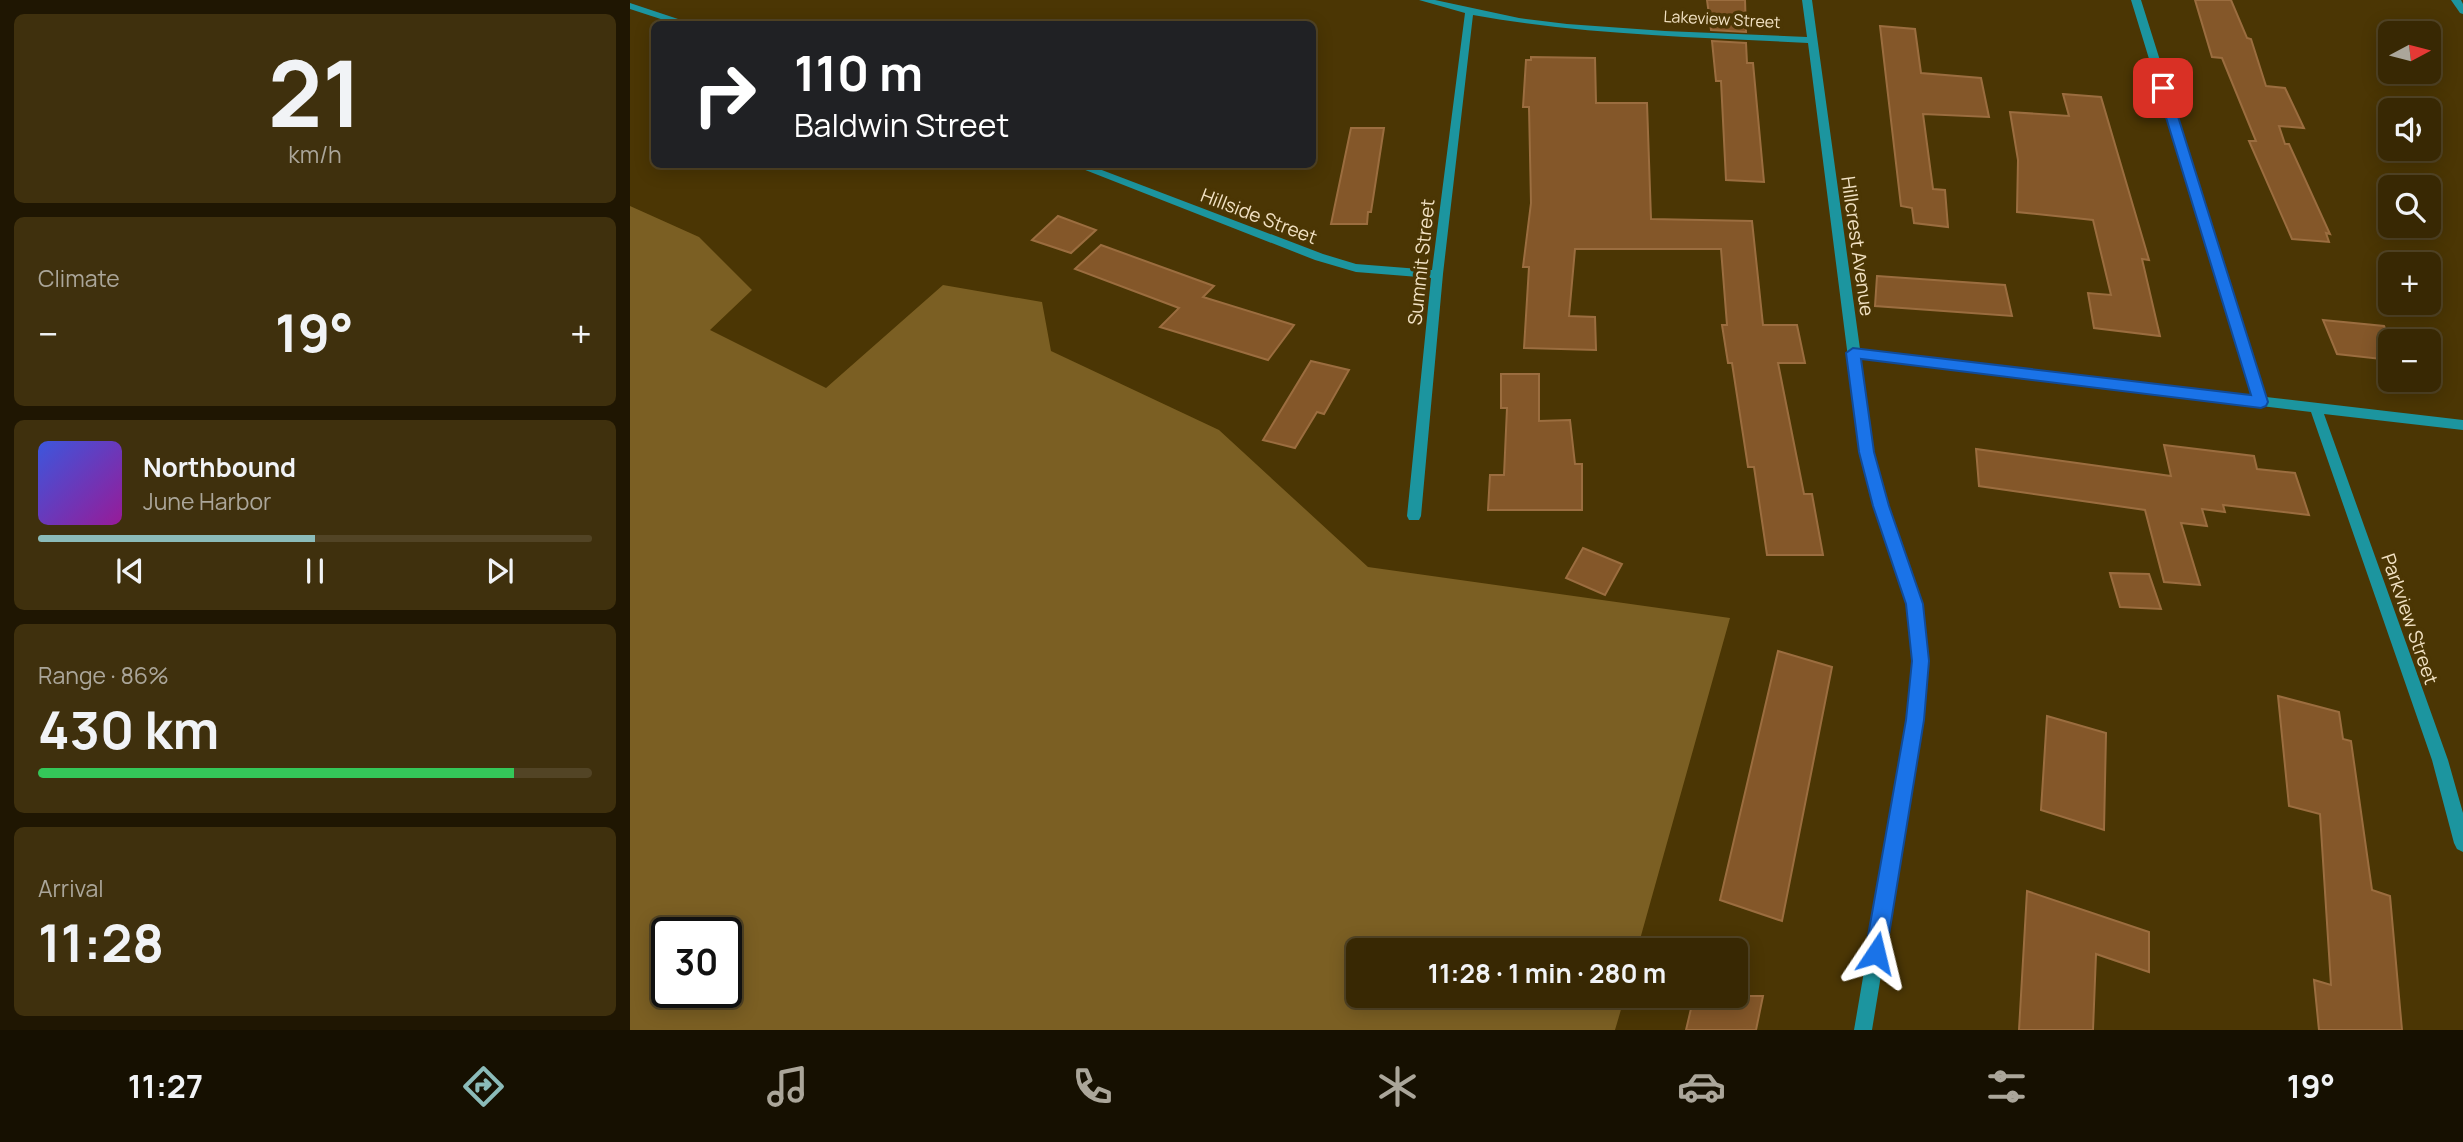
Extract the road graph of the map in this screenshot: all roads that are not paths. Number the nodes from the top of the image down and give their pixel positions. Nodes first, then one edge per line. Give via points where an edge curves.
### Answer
1 (1424, 0) edge
2 (1807, 0) edge
3 (2136, 0) edge
4 (2456, 0) edge
5 (630, 6) edge
6 (2463, 11) edge
7 (1469, 13) junction
8 (675, 21) edge
9 (1811, 40) junction
10 (1085, 168) edge
11 (1437, 274) junction
12 (1853, 353) junction
13 (2261, 402) junction
14 (2316, 409) junction
15 (2463, 425) edge
16 (1414, 516) dead end
17 (2463, 843) edge
18 (1863, 1030) edge

1 - 7 street, Lakeview Street
2 - 9 street, Hillcrest Avenue
3 - 13 street
4 - 6 street
5 - 8 street
7 - 9 street, Lakeview Street via 1551,26
7 - 11 street, Summit Street
9 - 12 street, Hillcrest Avenue
10 - 11 street, Hillside Street via 1319,257 1356,268
11 - 16 street, Summit Street
12 - 13 street
12 - 18 street, Hillcrest Avenue via 1867,452 1914,604 1920,661 1915,720
13 - 14 street
14 - 15 street
14 - 17 street, Parkview Street via 2440,760

